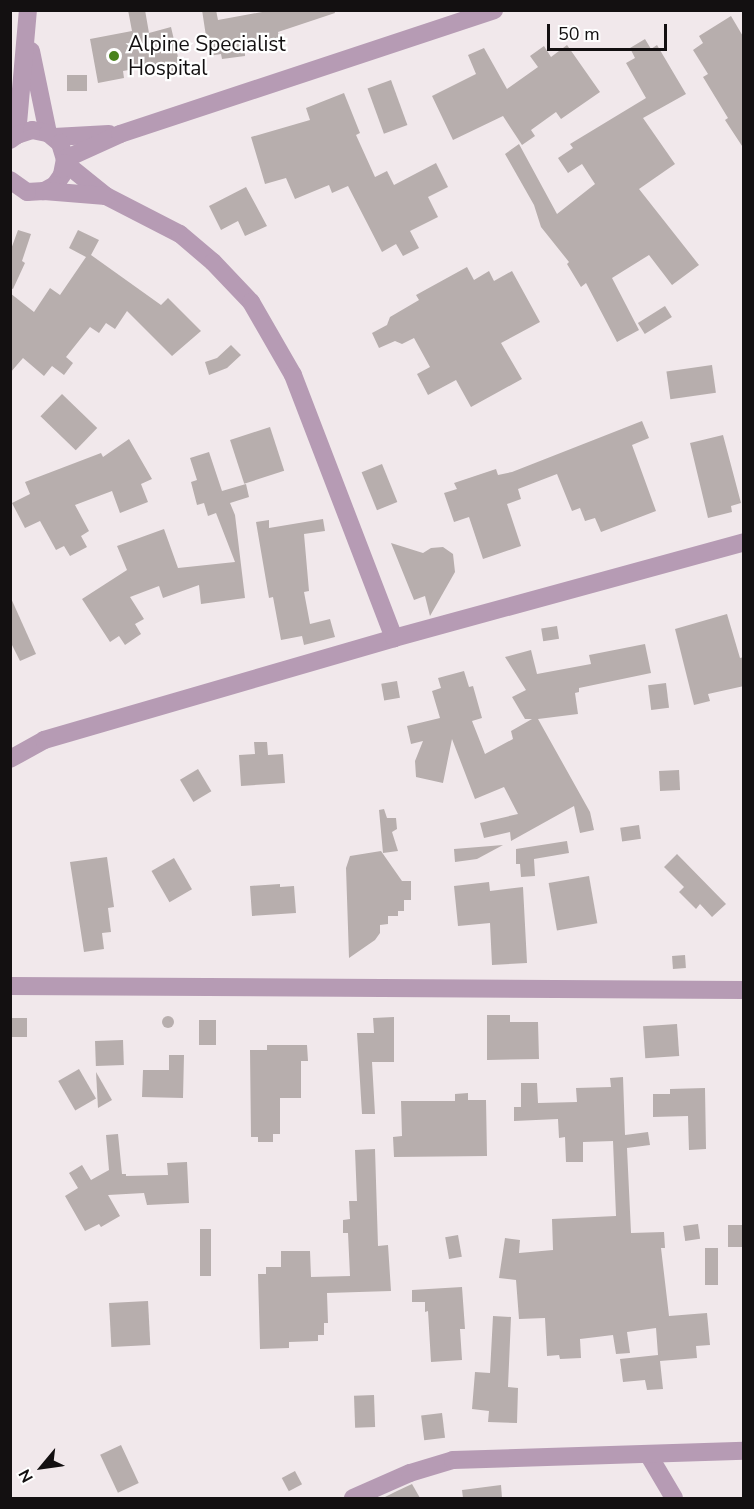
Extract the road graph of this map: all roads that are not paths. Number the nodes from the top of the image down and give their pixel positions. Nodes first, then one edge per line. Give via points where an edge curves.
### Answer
1 (28, 10) edge
2 (494, 10) edge
3 (27, 34) junction
4 (120, 134) junction
5 (51, 135) junction
6 (14, 137) edge
7 (65, 161) junction
8 (10, 180) edge
9 (44, 191) junction
10 (105, 196) junction
11 (744, 542) edge
12 (393, 638) junction
13 (10, 759) edge
14 (10, 986) edge
15 (744, 990) edge
16 (744, 1450) edge
17 (648, 1454) junction
18 (353, 1498) edge
19 (674, 1498) edge

1 - 3 street
2 - 4 street
3 - 5 street
3 - 6 street
4 - 5 street
4 - 7 street
5 - 6 street via 32,130
5 - 7 street via 60,143
7 - 9 street via 55,185
7 - 10 street
8 - 9 street via 27,192
9 - 10 street
10 - 12 street via 180,234 251,302 293,375
11 - 12 street
12 - 13 street via 44,740
14 - 15 street
16 - 17 street
17 - 18 street via 453,1460 410,1473
17 - 19 street

